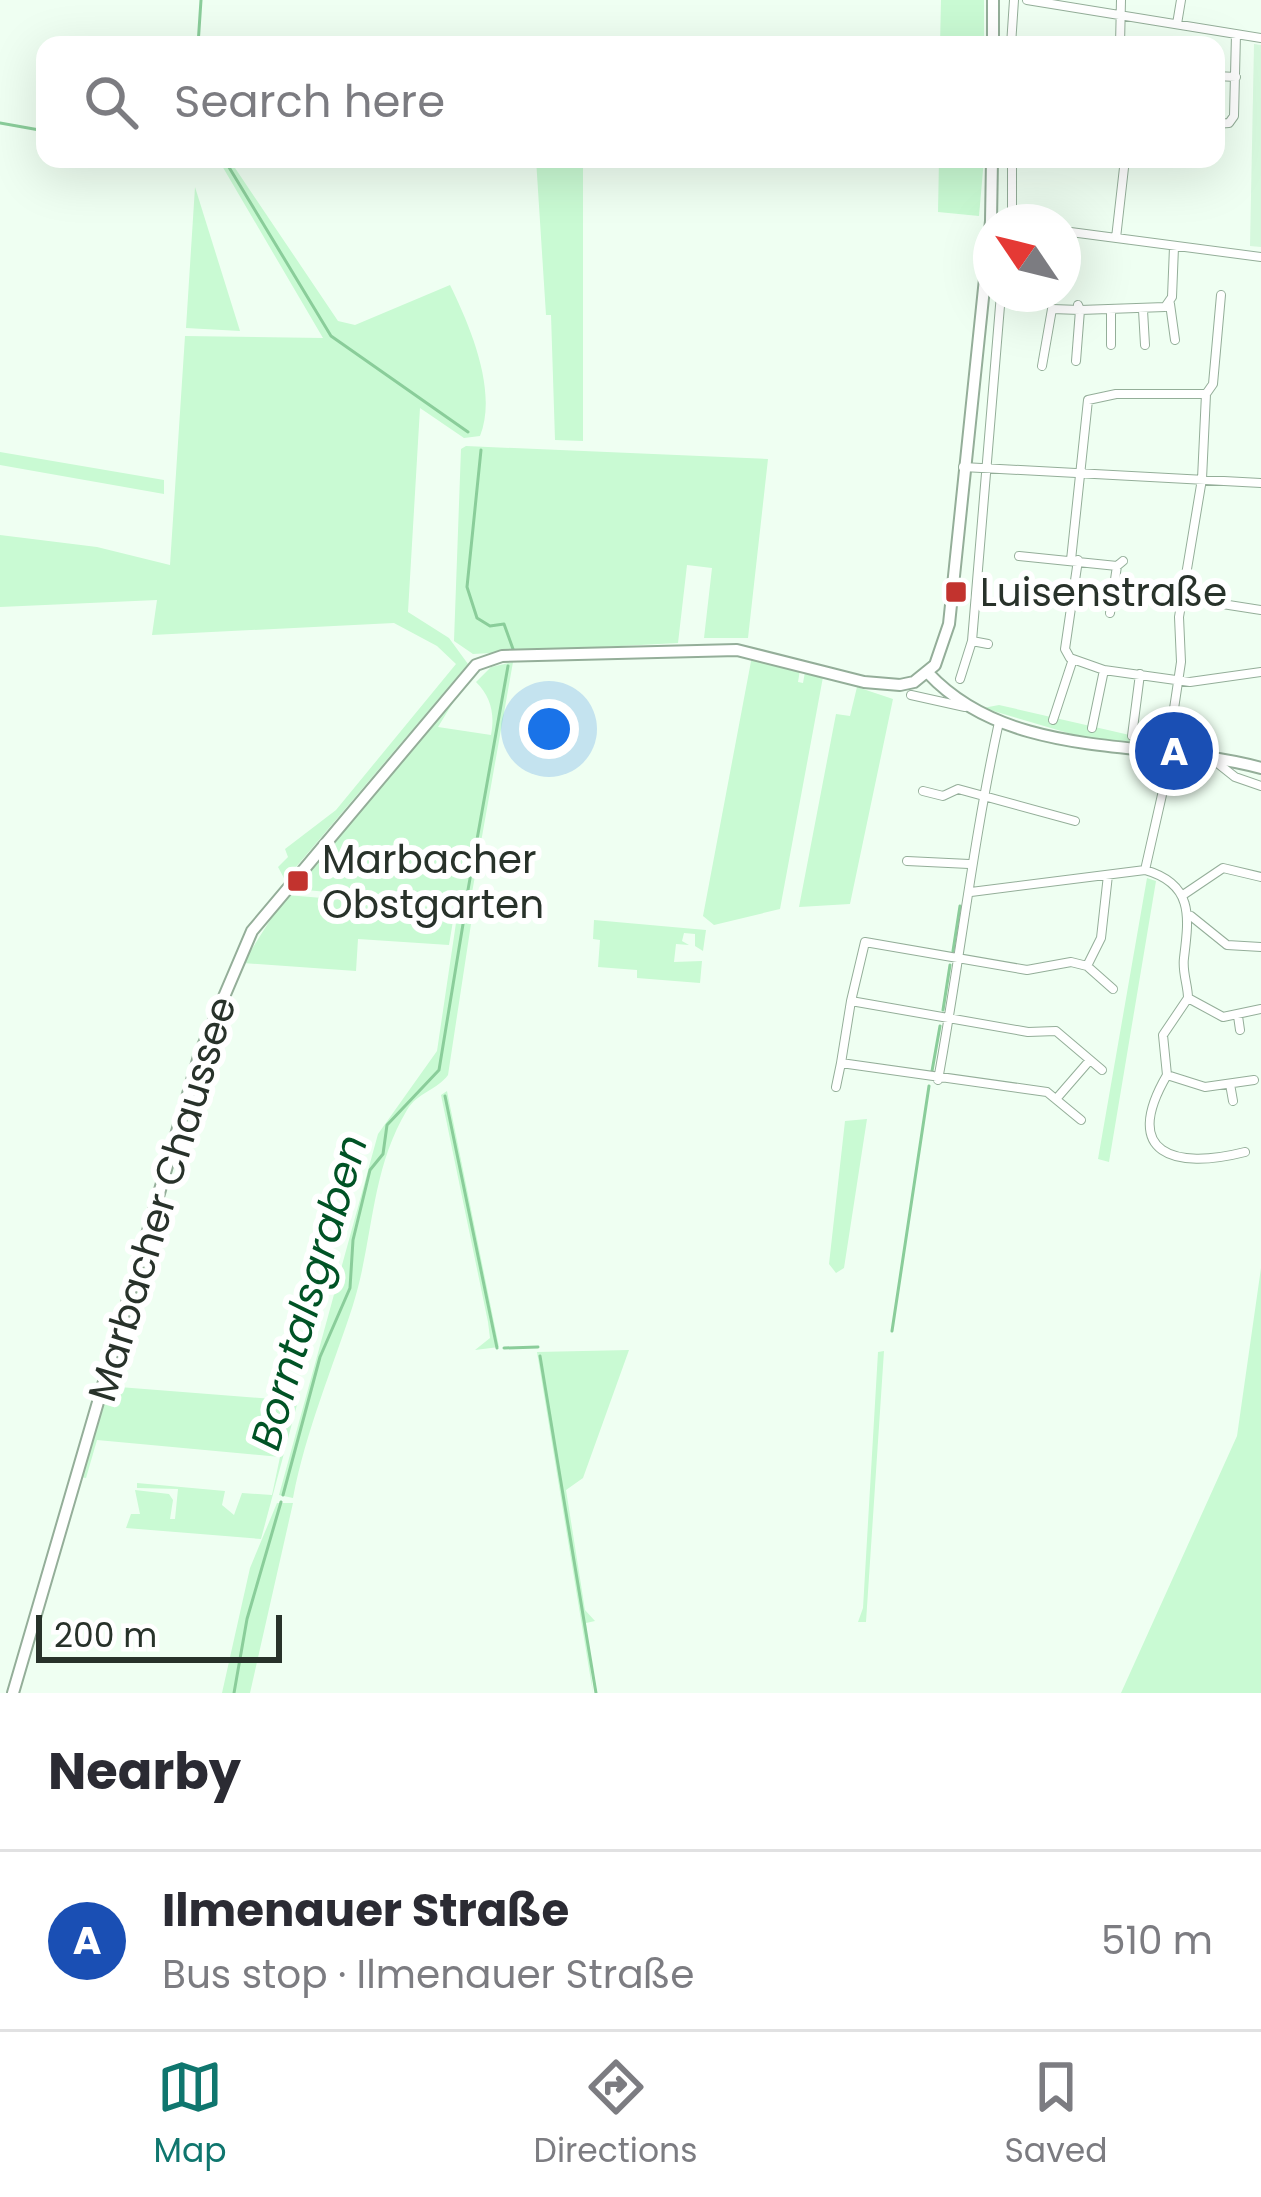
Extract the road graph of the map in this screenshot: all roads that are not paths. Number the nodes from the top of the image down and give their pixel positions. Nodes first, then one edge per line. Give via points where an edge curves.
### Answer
1 (993, 0) edge
2 (1015, 0) edge
3 (1027, 0) edge
4 (1120, 0) edge
5 (1181, 0) edge
6 (1120, 16) junction
7 (1177, 24) junction
8 (1236, 34) junction
9 (993, 36) edge
10 (1012, 36) edge
11 (1120, 36) edge
12 (1261, 38) edge
13 (1225, 76) edge
14 (1236, 76) junction
15 (1225, 121) edge
16 (992, 168) edge
17 (1012, 168) edge
18 (1124, 168) edge
19 (993, 204) edge
20 (1012, 204) edge
21 (1081, 234) edge
22 (1116, 238) junction
23 (1174, 247) junction
24 (1261, 257) edge
25 (1221, 295) dead end
26 (1169, 303) junction
27 (1081, 308) edge
28 (1143, 310) junction
29 (1111, 311) junction
30 (980, 312) edge
31 (999, 312) edge
32 (1049, 312) edge
33 (1079, 312) edge
34 (1175, 340) dead end
35 (976, 341) junction
36 (995, 344) junction
37 (1112, 345) dead end
38 (1144, 345) dead end
39 (1076, 361) dead end
40 (1042, 366) dead end
41 (1206, 394) junction
42 (963, 467) junction
43 (982, 468) junction
44 (1079, 471) junction
45 (1202, 479) junction
46 (1261, 484) edge
47 (1019, 556) dead end
48 (1075, 560) junction
49 (953, 573) junction
50 (974, 575) junction
51 (1184, 598) junction
52 (1261, 610) edge
53 (1110, 613) dead end
54 (971, 641) junction
55 (988, 644) dead end
56 (1073, 659) junction
57 (1105, 670) junction
58 (1261, 672) edge
59 (928, 673) junction
60 (1140, 674) junction
61 (960, 679) dead end
62 (1178, 680) junction
63 (911, 695) dead end
64 (965, 707) junction
65 (1053, 719) dead end
66 (999, 722) junction
67 (1092, 728) dead end
68 (1132, 736) dead end
69 (1170, 748) junction
70 (1211, 757) junction
71 (1261, 768) edge
72 (1261, 786) edge
73 (922, 791) dead end
74 (983, 794) junction
75 (1075, 821) dead end
76 (907, 861) dead end
77 (969, 864) junction
78 (1145, 870) junction
79 (1108, 875) junction
80 (1261, 877) edge
81 (971, 892) junction
82 (1183, 895) junction
83 (1190, 914) junction
84 (1261, 947) edge
85 (959, 959) junction
86 (1087, 966) junction
87 (1113, 989) dead end
88 (1188, 998) junction
89 (851, 1001) junction
90 (1261, 1009) edge
91 (1238, 1016) junction
92 (949, 1019) junction
93 (1240, 1030) dead end
94 (1090, 1060) junction
95 (841, 1063) junction
96 (1102, 1070) dead end
97 (1167, 1075) junction
98 (938, 1080) junction
99 (1254, 1080) dead end
100 (1230, 1084) junction
101 (836, 1087) dead end
102 (1057, 1098) junction
103 (1233, 1101) dead end
104 (1081, 1120) dead end
105 (1245, 1152) dead end
106 (13, 1693) edge

1 - 9 street
2 - 10 street
3 - 6 street
4 - 6 street
5 - 7 street
6 - 7 street
6 - 11 street
7 - 8 street
8 - 12 street
8 - 14 street
13 - 14 street
14 - 15 street via 1233,119
16 - 19 street
17 - 20 street
18 - 22 street
21 - 22 street
22 - 23 street
23 - 24 street
23 - 26 street
25 - 41 street via 1214,384
26 - 28 street
26 - 34 street
27 - 29 street
28 - 29 street
28 - 38 street
29 - 37 street
30 - 35 street
31 - 36 street
32 - 40 street
33 - 39 street
35 - 36 street
35 - 42 street
36 - 43 street
41 - 44 street via 1089,399
41 - 45 street
42 - 43 street
42 - 49 street
43 - 44 street
43 - 50 street
44 - 45 street
44 - 48 street
45 - 46 street
45 - 51 street
47 - 48 street
48 - 53 street via 1120,563
48 - 56 street via 1066,649
49 - 50 street
49 - 59 street via 945,646
50 - 54 street
51 - 52 street
51 - 62 street
54 - 55 street
54 - 61 street
56 - 57 street
56 - 65 street
57 - 60 street
57 - 67 street
58 - 62 street
59 - 64 street
59 - 106 street, Marbacher Chaussee via 882,685 737,650 502,656 464,675 281,892 242,950 200,1053
60 - 62 street
60 - 68 street
62 - 69 street
63 - 64 street
64 - 66 street
66 - 69 street
66 - 74 street
69 - 70 street
69 - 78 street
70 - 71 street
70 - 72 street
73 - 74 street
74 - 75 street
74 - 77 street
76 - 77 street
77 - 81 street
78 - 79 street
78 - 82 street
79 - 81 street
79 - 86 street via 1101,938
80 - 82 street via 1223,868
81 - 85 street
82 - 83 street
83 - 84 street via 1227,945
83 - 88 street
85 - 86 street via 1027,970 1065,961
85 - 89 street via 865,942
85 - 92 street
86 - 87 street
88 - 91 street via 1211,1014
88 - 97 street via 1162,1035
89 - 92 street
89 - 95 street
90 - 91 street
91 - 93 street
92 - 94 street via 1056,1031
92 - 98 street
94 - 96 street
94 - 102 street
95 - 98 street
95 - 101 street
97 - 100 street via 1199,1087
97 - 105 street via 1147,1112 1160,1148 1189,1158
98 - 102 street
99 - 100 street
100 - 103 street
102 - 104 street

